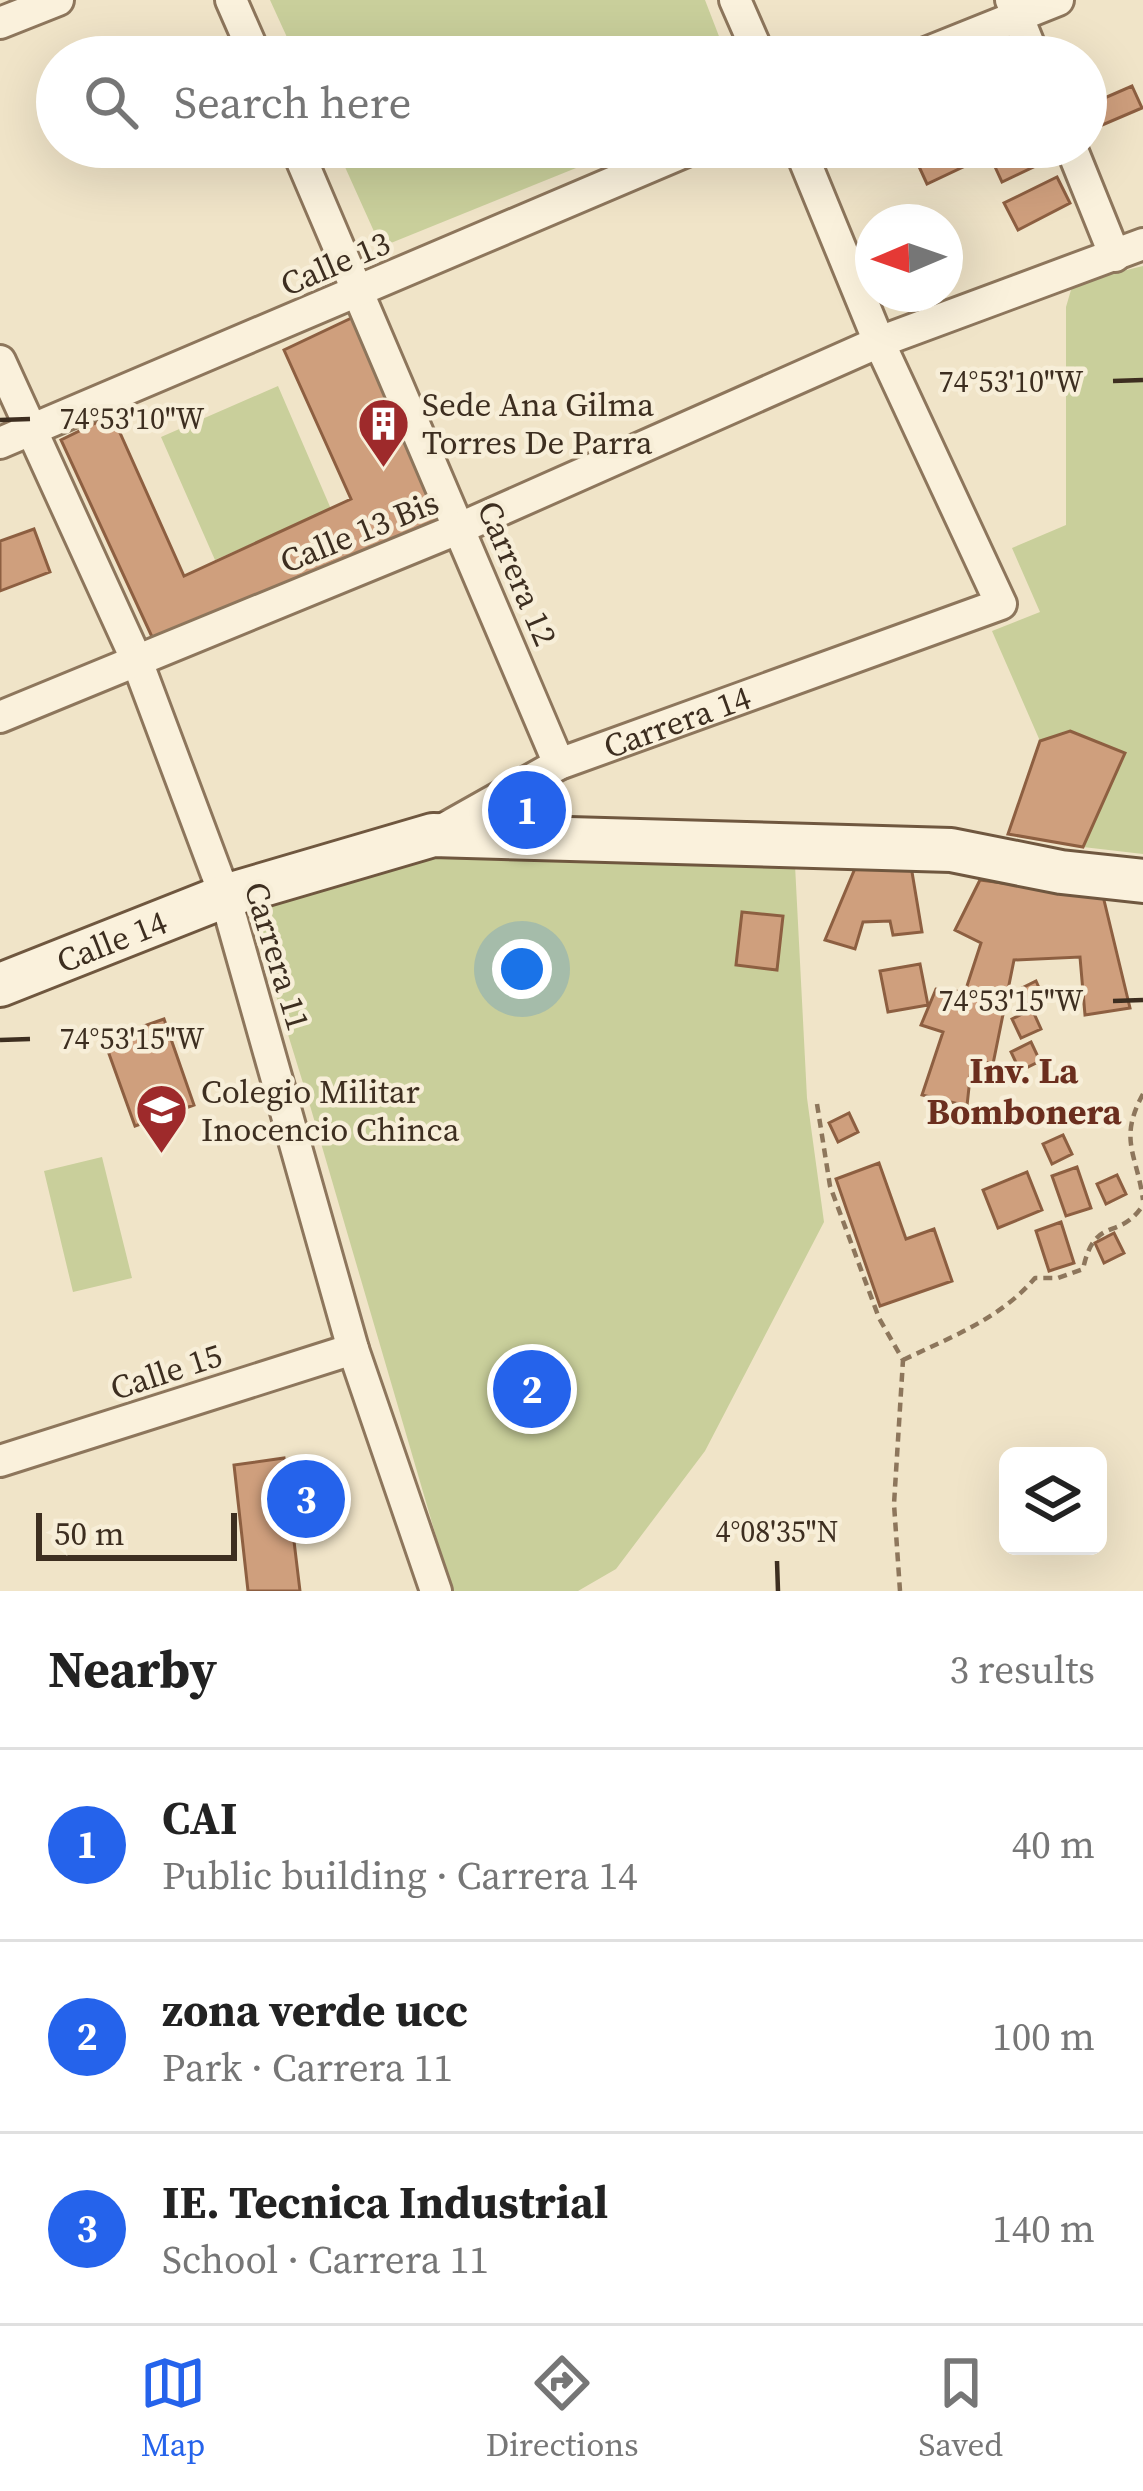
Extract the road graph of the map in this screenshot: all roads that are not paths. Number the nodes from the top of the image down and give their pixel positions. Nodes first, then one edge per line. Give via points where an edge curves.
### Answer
1 (58, 0) edge
2 (231, 0) edge
3 (735, 0) edge
4 (1058, 0) edge
5 (1014, 8) edge
6 (0, 23) edge
7 (247, 36) edge
8 (751, 36) edge
9 (958, 36) edge
10 (1025, 36) edge
11 (305, 168) edge
12 (647, 168) edge
13 (808, 168) edge
14 (1083, 168) edge
15 (1129, 250) edge
16 (359, 292) junction
17 (879, 342) junction
18 (0, 361) edge
19 (31, 430) junction
20 (0, 443) edge
21 (460, 528) junction
22 (137, 661) junction
23 (0, 717) edge
24 (560, 764) junction
25 (434, 835) junction
26 (1143, 881) edge
27 (224, 896) junction
28 (0, 985) edge
29 (353, 1349) junction
30 (0, 1461) edge
31 (436, 1591) edge

1 - 6 street
2 - 7 street
3 - 8 street
4 - 5 street
5 - 9 street
5 - 10 street
11 - 16 street, Carrera 12
12 - 16 street, Calle 13
13 - 17 street
14 - 15 street
15 - 17 street, Calle 13 Bis
16 - 19 street, Calle 13
16 - 21 street, Carrera 12
17 - 21 street, Calle 13 Bis
17 - 24 street, Carrera 14 via 1001,604
18 - 19 street, Carrera 11
19 - 20 street, Calle 13
19 - 22 street, Carrera 11
21 - 22 street, Calle 13 Bis
21 - 24 street, Carrera 12
22 - 23 street, Calle 13 Bis
22 - 27 street, Carrera 11
24 - 25 street, Carrera 14
25 - 26 street via 951,850
25 - 27 street, Carrera 14
27 - 28 street, Calle 14
27 - 29 street, Carrera 11
29 - 30 street, Calle 15
29 - 31 street, Carrera 11

